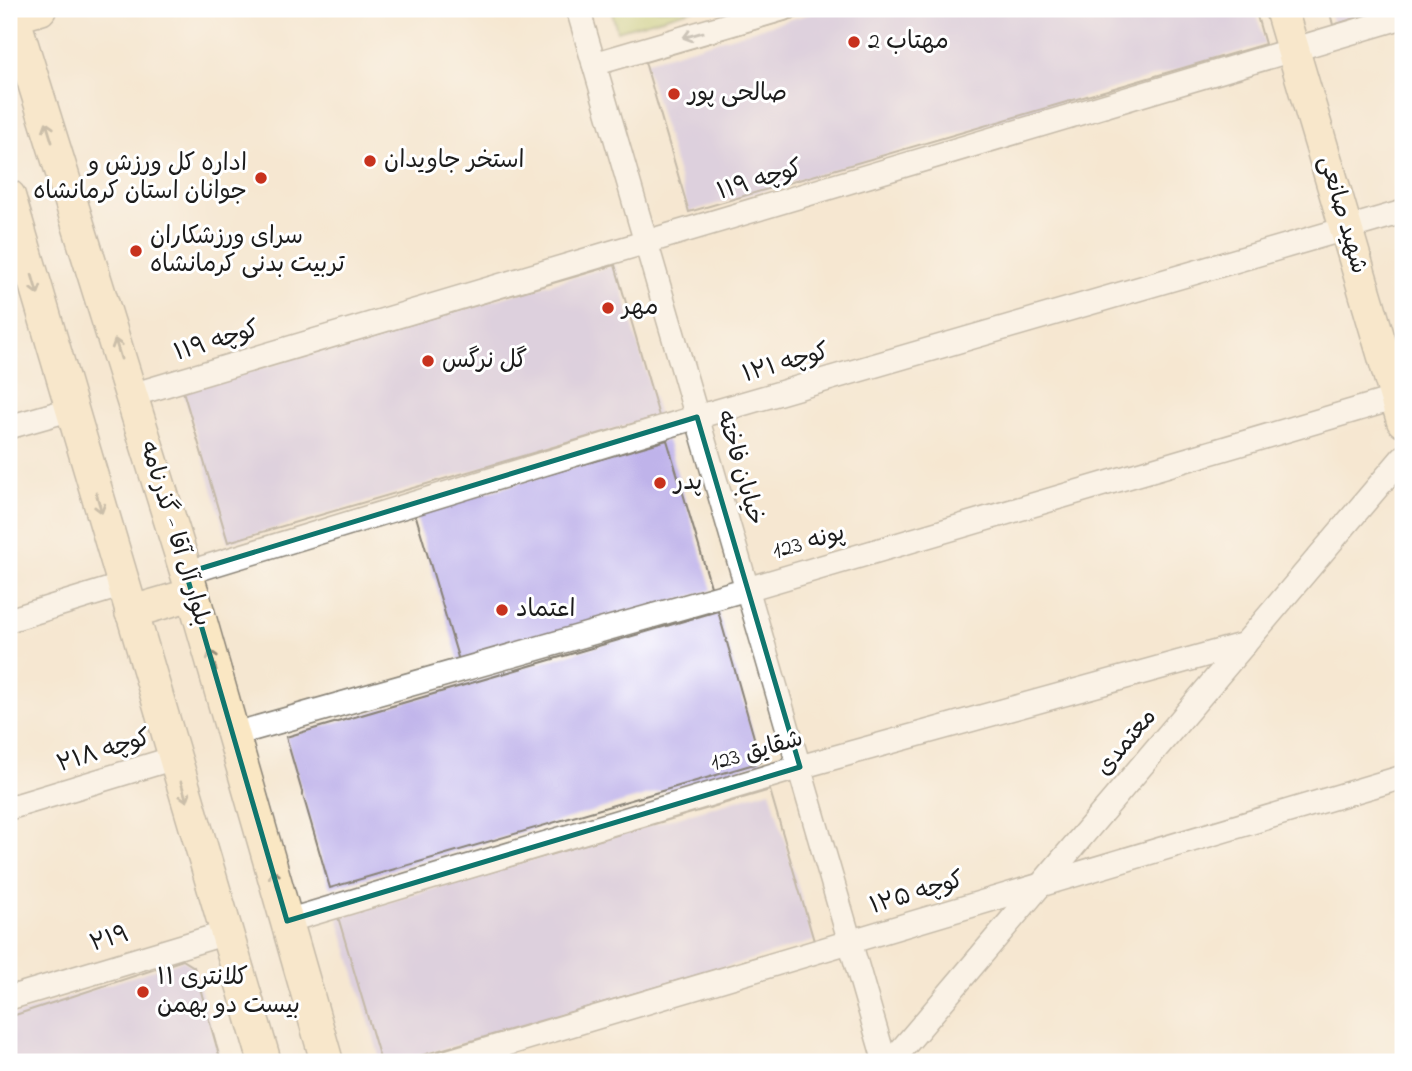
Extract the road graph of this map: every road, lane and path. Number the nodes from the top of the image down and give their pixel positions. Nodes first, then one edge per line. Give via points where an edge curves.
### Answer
1 (578, 9) edge
2 (782, 9) edge
3 (1281, 9) edge
4 (18, 13) edge
5 (1403, 17) edge
6 (1293, 50) junction
7 (594, 64) junction
8 (9, 196) edge
9 (1403, 212) edge
10 (13, 227) edge
11 (1346, 229) junction
12 (646, 242) junction
13 (132, 395) junction
14 (72, 408) junction
15 (1400, 410) edge
16 (697, 417) junction
17 (9, 427) edge
18 (1403, 457) edge
19 (189, 583) junction
20 (747, 589) junction
21 (127, 599) junction
22 (9, 620) edge
23 (1245, 644) junction
24 (235, 734) junction
25 (174, 758) junction
26 (800, 766) junction
27 (1403, 777) edge
28 (9, 808) edge
29 (1041, 885) junction
30 (287, 921) junction
31 (226, 933) junction
32 (850, 942) junction
33 (9, 998) edge
34 (265, 1062) edge
35 (327, 1062) edge
36 (446, 1062) edge
37 (885, 1062) edge
38 (891, 1062) edge

1 - 7 street, خیابان فاخته
2 -> 7 street
3 - 6 main road, شهید صانعی
13 -> 4 main road, بلوار آل آقا - گذرنامه
5 - 6 street, کوچه ۱۱۹
6 - 11 main road, شهید صانعی
6 - 12 street, کوچه ۱۱۹
7 - 12 street, خیابان فاخته
8 - 10 main road
9 - 11 street, کوچه ۱۲۱
10 -> 14 main road
11 - 15 main road, شهید صانعی
11 - 16 street, کوچه ۱۲۱
12 - 13 street, کوچه ۱۱۹
12 - 16 street, خیابان فاخته
13 - 19 main road, بلوار آل آقا - گذرنامه
14 - 17 street
14 -> 21 main road
15 - 20 street, 123 پونه
16 - 19 street, کوچه ۱۲۱
16 - 20 street, خیابان فاخته
18 - 23 street, معتمدی
19 - 21 main road
24 -> 19 main road, بلوار آل آقا - گذرنامه
20 - 24 street, 123 پونه
20 - 26 street, خیابان فاخته
21 - 22 street
21 - 25 main road
23 - 26 street, 123 شقایق
23 - 29 street, معتمدی
30 -> 24 main road, بلوار آل آقا - گذرنامه
25 - 28 street, کوچه ۲۱۸
25 -> 31 main road
26 - 30 street, 123 شقایق
26 - 32 street, خیابان فاخته
27 - 29 street, کوچه ۱۲۵
29 - 32 street, کوچه ۱۲۵
29 - 38 street, معتمدی
30 - 35 main road, بلوار آل آقا - گذرنامه
31 - 33 street, ۲۱۹
31 - 34 main road
32 - 36 street, کوچه ۱۲۵
32 - 37 street, خیابان فاخته

